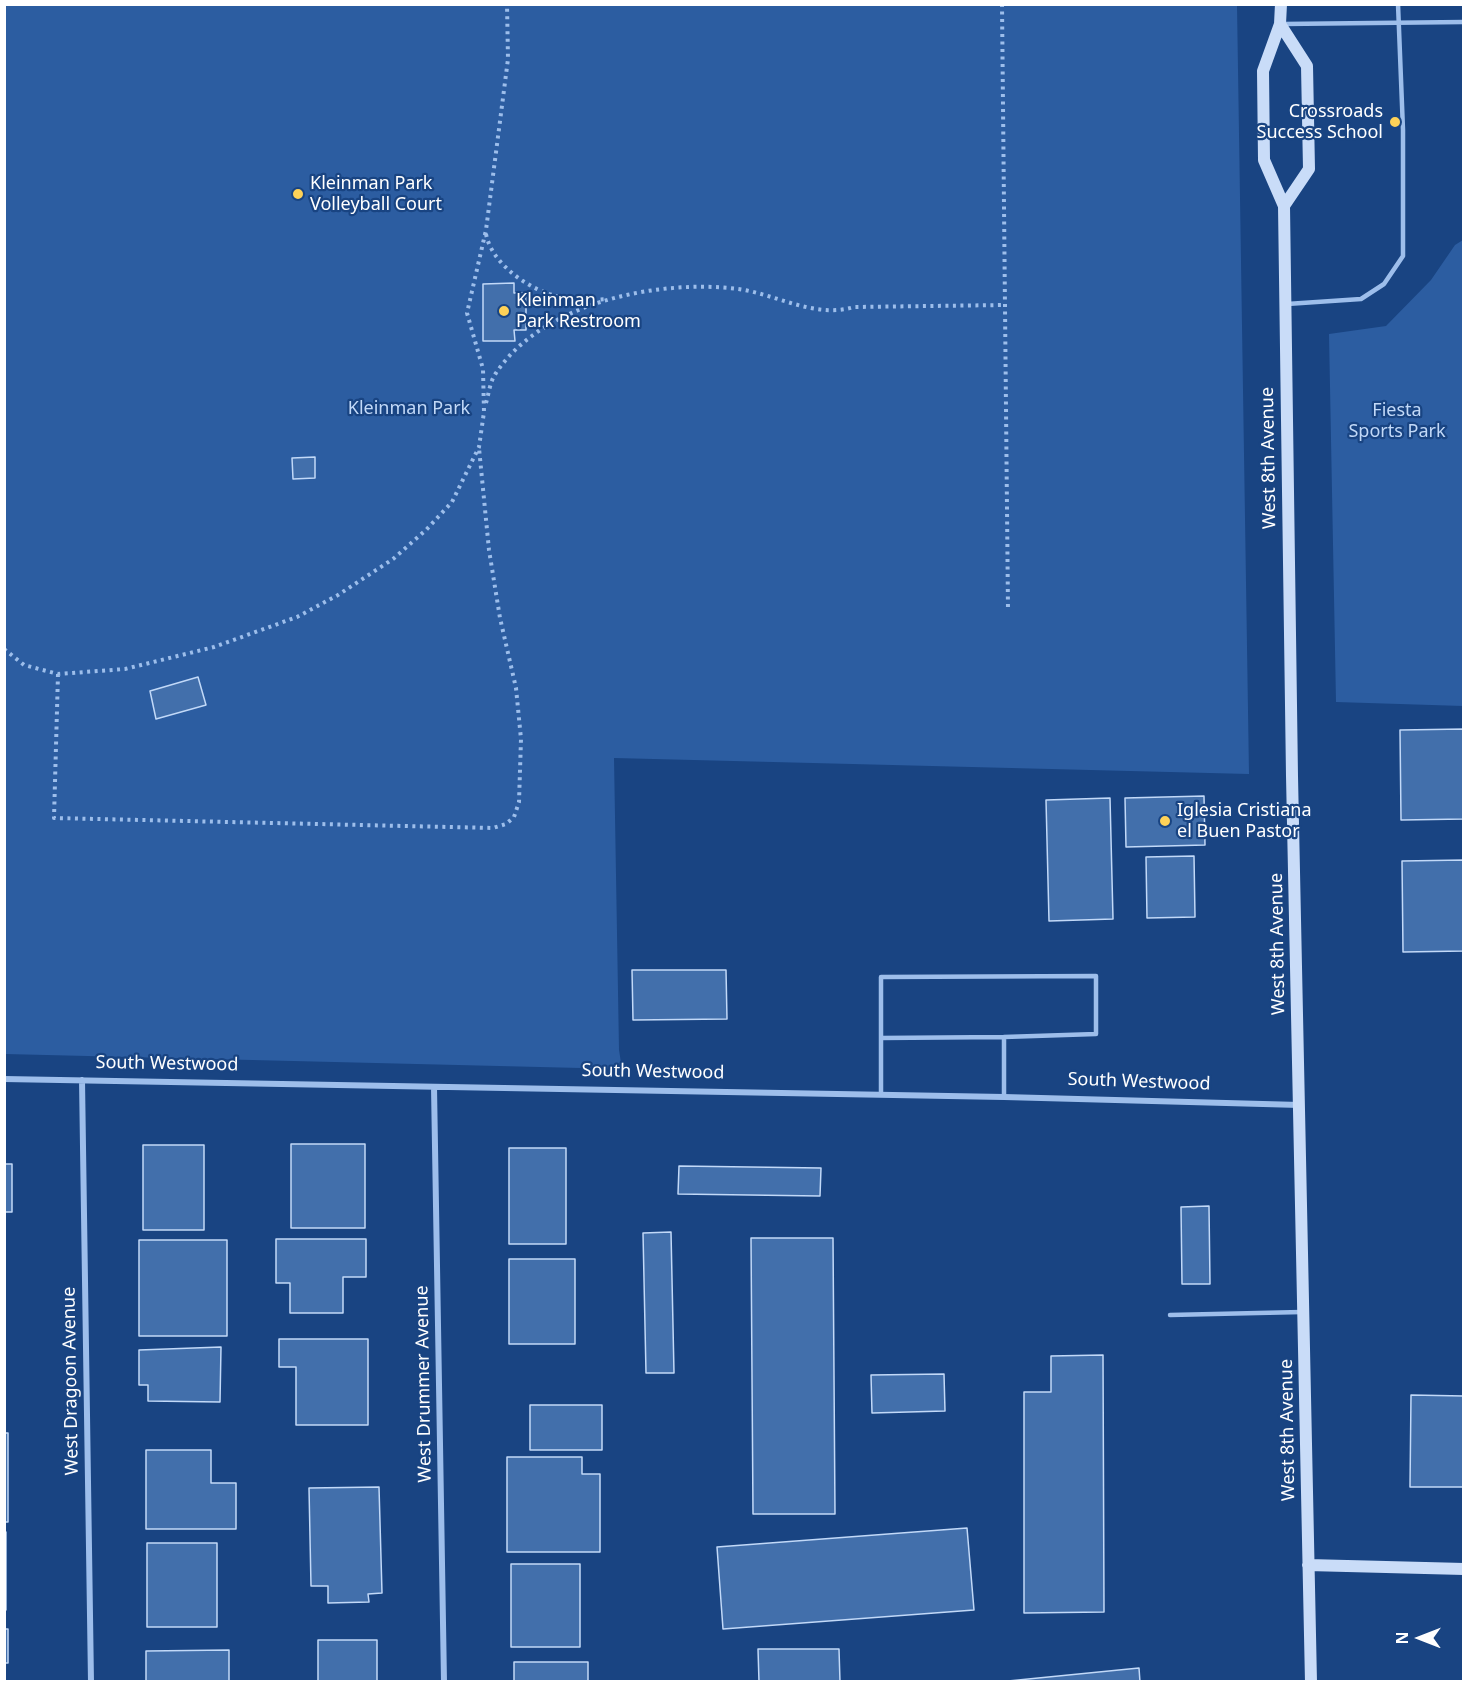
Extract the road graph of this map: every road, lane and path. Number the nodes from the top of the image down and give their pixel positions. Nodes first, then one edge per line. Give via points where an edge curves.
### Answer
1 (507, 4) edge
2 (1002, 4) edge
3 (1281, 4) edge
4 (1398, 4) edge
5 (1398, 22) junction
6 (1464, 22) edge
7 (1280, 24) junction
8 (1284, 206) junction
9 (486, 230) junction
10 (616, 298) junction
11 (1284, 304) junction
12 (1005, 305) junction
13 (484, 412) junction
14 (479, 447) junction
15 (1008, 610) dead end
16 (4, 649) edge
17 (58, 674) junction
18 (1004, 1037) junction
19 (881, 1038) junction
20 (4, 1079) edge
21 (82, 1080) junction
22 (434, 1087) junction
23 (881, 1094) junction
24 (1004, 1097) junction
25 (1300, 1105) junction
26 (1304, 1312) junction
27 (1170, 1315) dead end
28 (1308, 1565) junction
29 (1464, 1569) edge
30 (91, 1682) edge
31 (444, 1682) edge
32 (1311, 1682) edge

1 - 9 path via 508,59
2 - 12 path
3 - 7 street, West 8th Avenue
4 - 5 lane
5 - 6 lane
5 - 7 lane
5 - 11 lane via 1404,130 1403,256 1384,284 1361,299
7 - 8 street, West 8th Avenue via 1263,71 1263,160
7 - 8 street via 1307,66 1310,169
8 - 11 street, West 8th Avenue
9 - 10 path via 490,246 499,258 531,286 563,298
9 - 13 path via 466,313 483,369
10 - 12 path via 646,291 707,287 766,294 830,312 854,307
10 - 13 path via 562,318 516,351 495,374
11 - 25 street, West 8th Avenue
12 - 15 path
13 - 14 path
14 - 17 path via 457,496 426,530 393,559 314,608 254,634 170,659 125,669
14 - 17 path via 495,588 520,712 519,802 514,817 506,824 493,828 54,818
16 - 17 path via 24,665
18 - 19 lane
18 - 19 lane via 1096,1034 1096,976 881,977
18 - 24 lane
19 - 23 lane
20 - 21 street, South Westwood
21 - 22 street, South Westwood
21 - 30 street, West Dragoon Avenue
22 - 23 street, South Westwood
22 - 31 street, West Drummer Avenue
23 - 24 street, South Westwood
24 - 25 street, South Westwood
25 - 26 street, West 8th Avenue
26 - 27 lane
26 - 28 street, West 8th Avenue
28 - 29 street
28 - 32 street, West 8th Avenue

